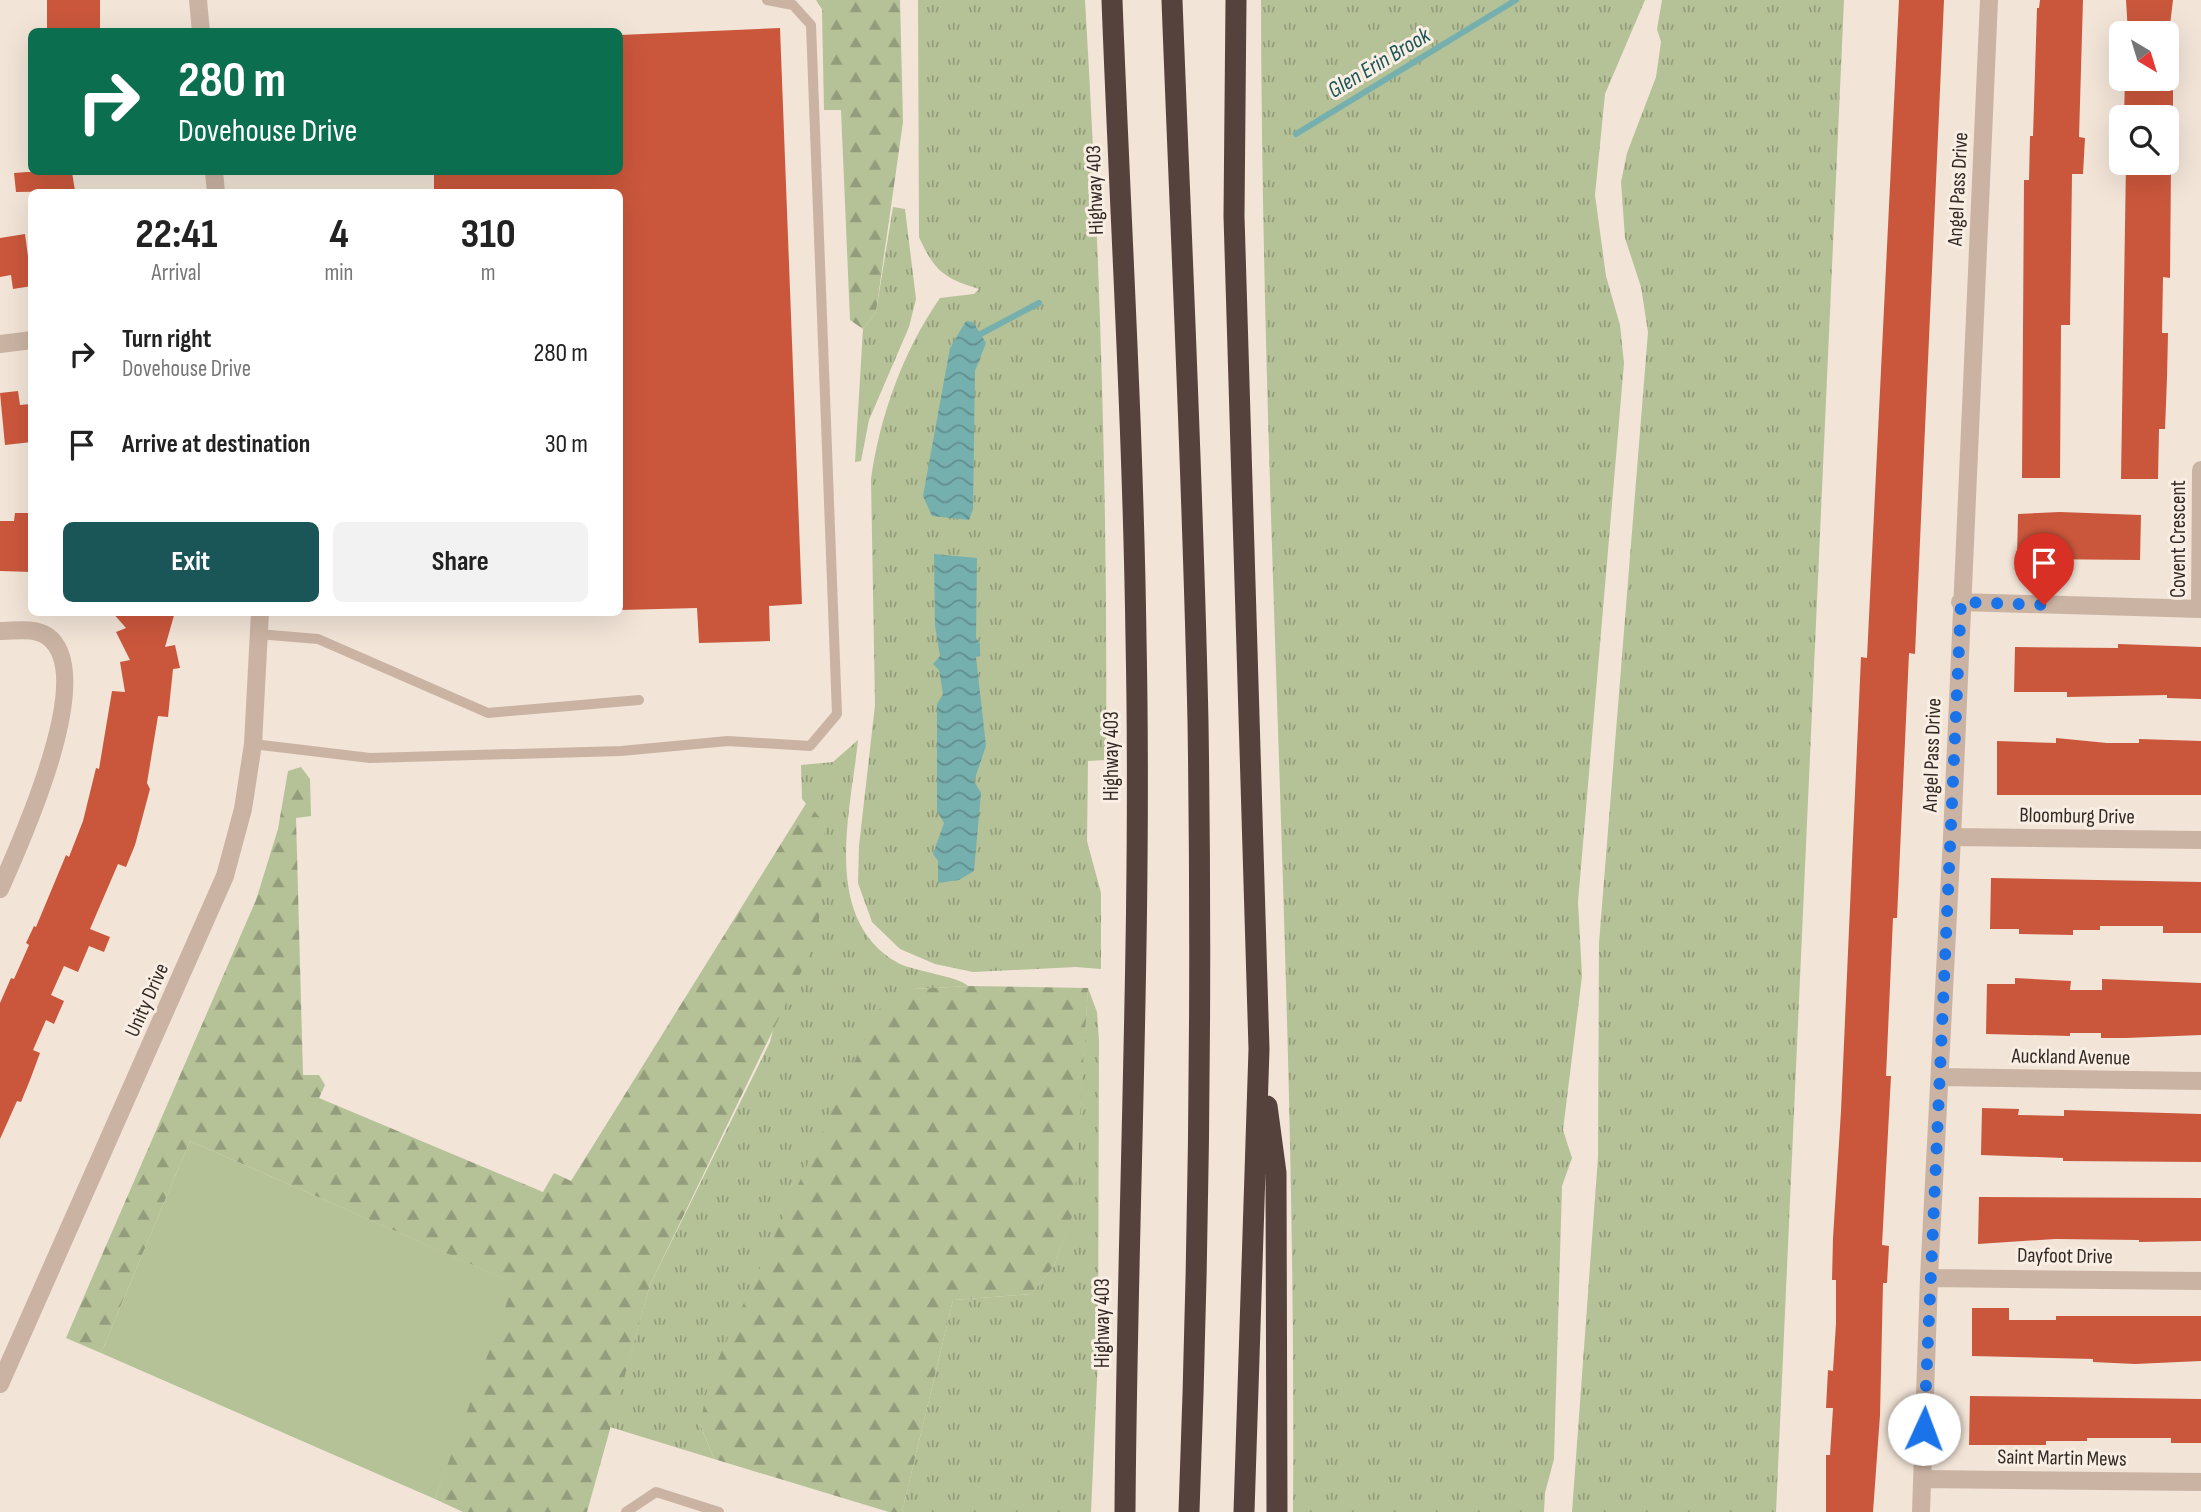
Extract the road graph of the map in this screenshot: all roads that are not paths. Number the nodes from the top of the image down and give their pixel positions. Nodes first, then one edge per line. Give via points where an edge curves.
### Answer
1 (198, 0) edge
2 (767, 0) edge
3 (1112, 0) edge
4 (1172, 0) edge
5 (1236, 0) edge
6 (1989, 0) edge
7 (201, 28) edge
8 (28, 340) edge
9 (0, 344) edge
10 (2201, 470) edge
11 (1961, 602) junction
12 (2201, 609) edge
13 (260, 616) edge
14 (0, 631) edge
15 (258, 634) junction
16 (639, 700) dead end
17 (253, 744) junction
18 (1952, 837) junction
19 (2201, 840) edge
20 (0, 889) edge
21 (1259, 1049) junction
22 (1940, 1077) junction
23 (2201, 1082) edge
24 (1929, 1278) junction
25 (2201, 1281) edge
26 (0, 1384) edge
27 (1923, 1479) junction
28 (2201, 1482) edge
29 (626, 1512) edge
30 (719, 1512) edge
31 (1125, 1512) edge
32 (1189, 1512) edge
33 (1244, 1512) edge
34 (1277, 1512) edge
35 (1921, 1512) edge

1 - 7 street
2 - 17 lane via 793,5 811,25 836,714 810,746 728,741 621,751 370,758
3 - 31 highway, Highway 403 via 1136,638
4 - 32 highway via 1200,871 1196,1331
5 - 21 highway via 1234,216
6 - 11 street, Angel Pass Drive
8 - 9 street
10 - 12 street, Covent Crescent
11 - 12 street
11 - 18 street, Angel Pass Drive
13 - 15 street, Unity Drive
14 - 20 street via 33,630 45,635 65,664 48,775
15 - 16 lane via 318,639 488,713
15 - 17 street, Unity Drive
17 - 26 street, Unity Drive via 243,809 210,914
18 - 19 street, Bloomburg Drive
18 - 22 street, Angel Pass Drive
21 - 33 highway
21 - 34 highway via 1276,1173
22 - 23 street, Auckland Avenue
22 - 24 street, Angel Pass Drive
24 - 25 street, Dayfoot Drive
24 - 27 street, Angel Pass Drive
27 - 28 street, Saint Martin Mews
27 - 35 street, Angel Pass Drive
29 - 30 lane via 656,1492

